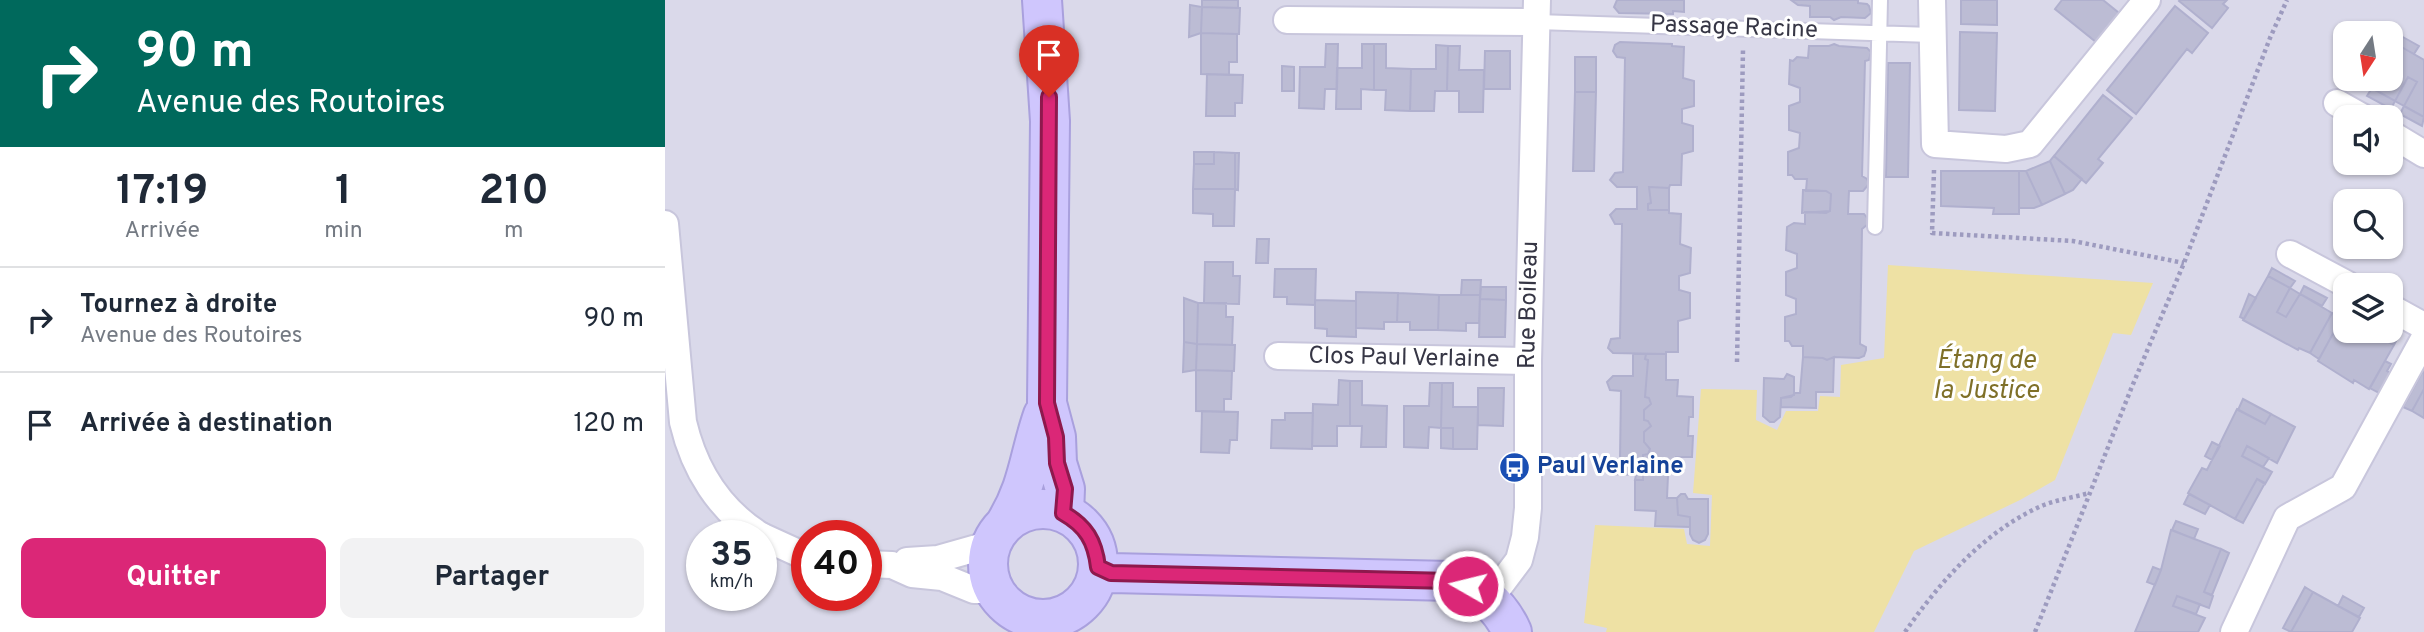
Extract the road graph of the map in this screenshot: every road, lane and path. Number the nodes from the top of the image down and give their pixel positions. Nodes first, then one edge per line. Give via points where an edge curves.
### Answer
1 (1042, 0) edge
2 (1880, 0) edge
3 (1933, 0) edge
4 (2147, 0) edge
5 (2287, 0) edge
6 (1537, 11) edge
7 (1287, 20) dead end
8 (1743, 29) junction
9 (1879, 33) junction
10 (1932, 34) junction
11 (2337, 103) dead end
12 (2341, 105) edge
13 (2403, 141) edge
14 (1935, 144) junction
15 (2424, 154) edge
16 (665, 224) edge
17 (1875, 227) dead end
18 (2290, 254) dead end
19 (2184, 263) junction
20 (2333, 277) edge
21 (2403, 315) edge
22 (2424, 326) edge
23 (2424, 340) edge
24 (1278, 356) dead end
25 (1528, 361) junction
26 (1737, 362) dead end
27 (1047, 403) junction
28 (2090, 493) junction
29 (1063, 513) junction
30 (740, 520) edge
31 (998, 534) junction
32 (882, 564) edge
33 (882, 566) edge
34 (1098, 567) junction
35 (1489, 600) junction
36 (1010, 612) edge
37 (1067, 623) edge
38 (1512, 632) edge
39 (1905, 632) edge
40 (2035, 632) edge
41 (2234, 632) edge

1 - 27 street via 1050,121
2 - 9 lane
3 - 10 street
4 - 14 street via 2030,144 2006,149
5 - 19 path
6 - 7 street
6 - 8 lane, Passage Racine
6 - 25 street, Rue Boileau
8 - 9 lane, Passage Racine
8 - 26 path
9 - 10 lane, Passage Racine
9 - 17 lane
10 - 14 street
11 - 12 street
13 - 15 street
14 - 19 path via 1932,233 2073,241
16 - 30 street via 688,442 710,488
18 - 20 street
19 - 28 path
21 - 22 street
23 - 41 street via 2343,487 2287,518
24 - 25 street, Clos Paul Verlaine
25 - 35 street, Rue Boileau via 1525,537 1519,559
27 - 29 street via 1065,489
27 - 31 street via 1018,504
28 - 39 path via 2038,507 1983,541 1927,600
28 - 40 path
29 - 31 street via 1033,510 1018,515
29 - 34 street via 1089,535
31 - 32 street via 938,559
31 - 36 street via 987,559 988,575
33 - 36 street via 942,577
34 - 35 street via 1111,573 1451,581
34 - 37 street via 1089,595
35 - 38 street
36 - 37 street

